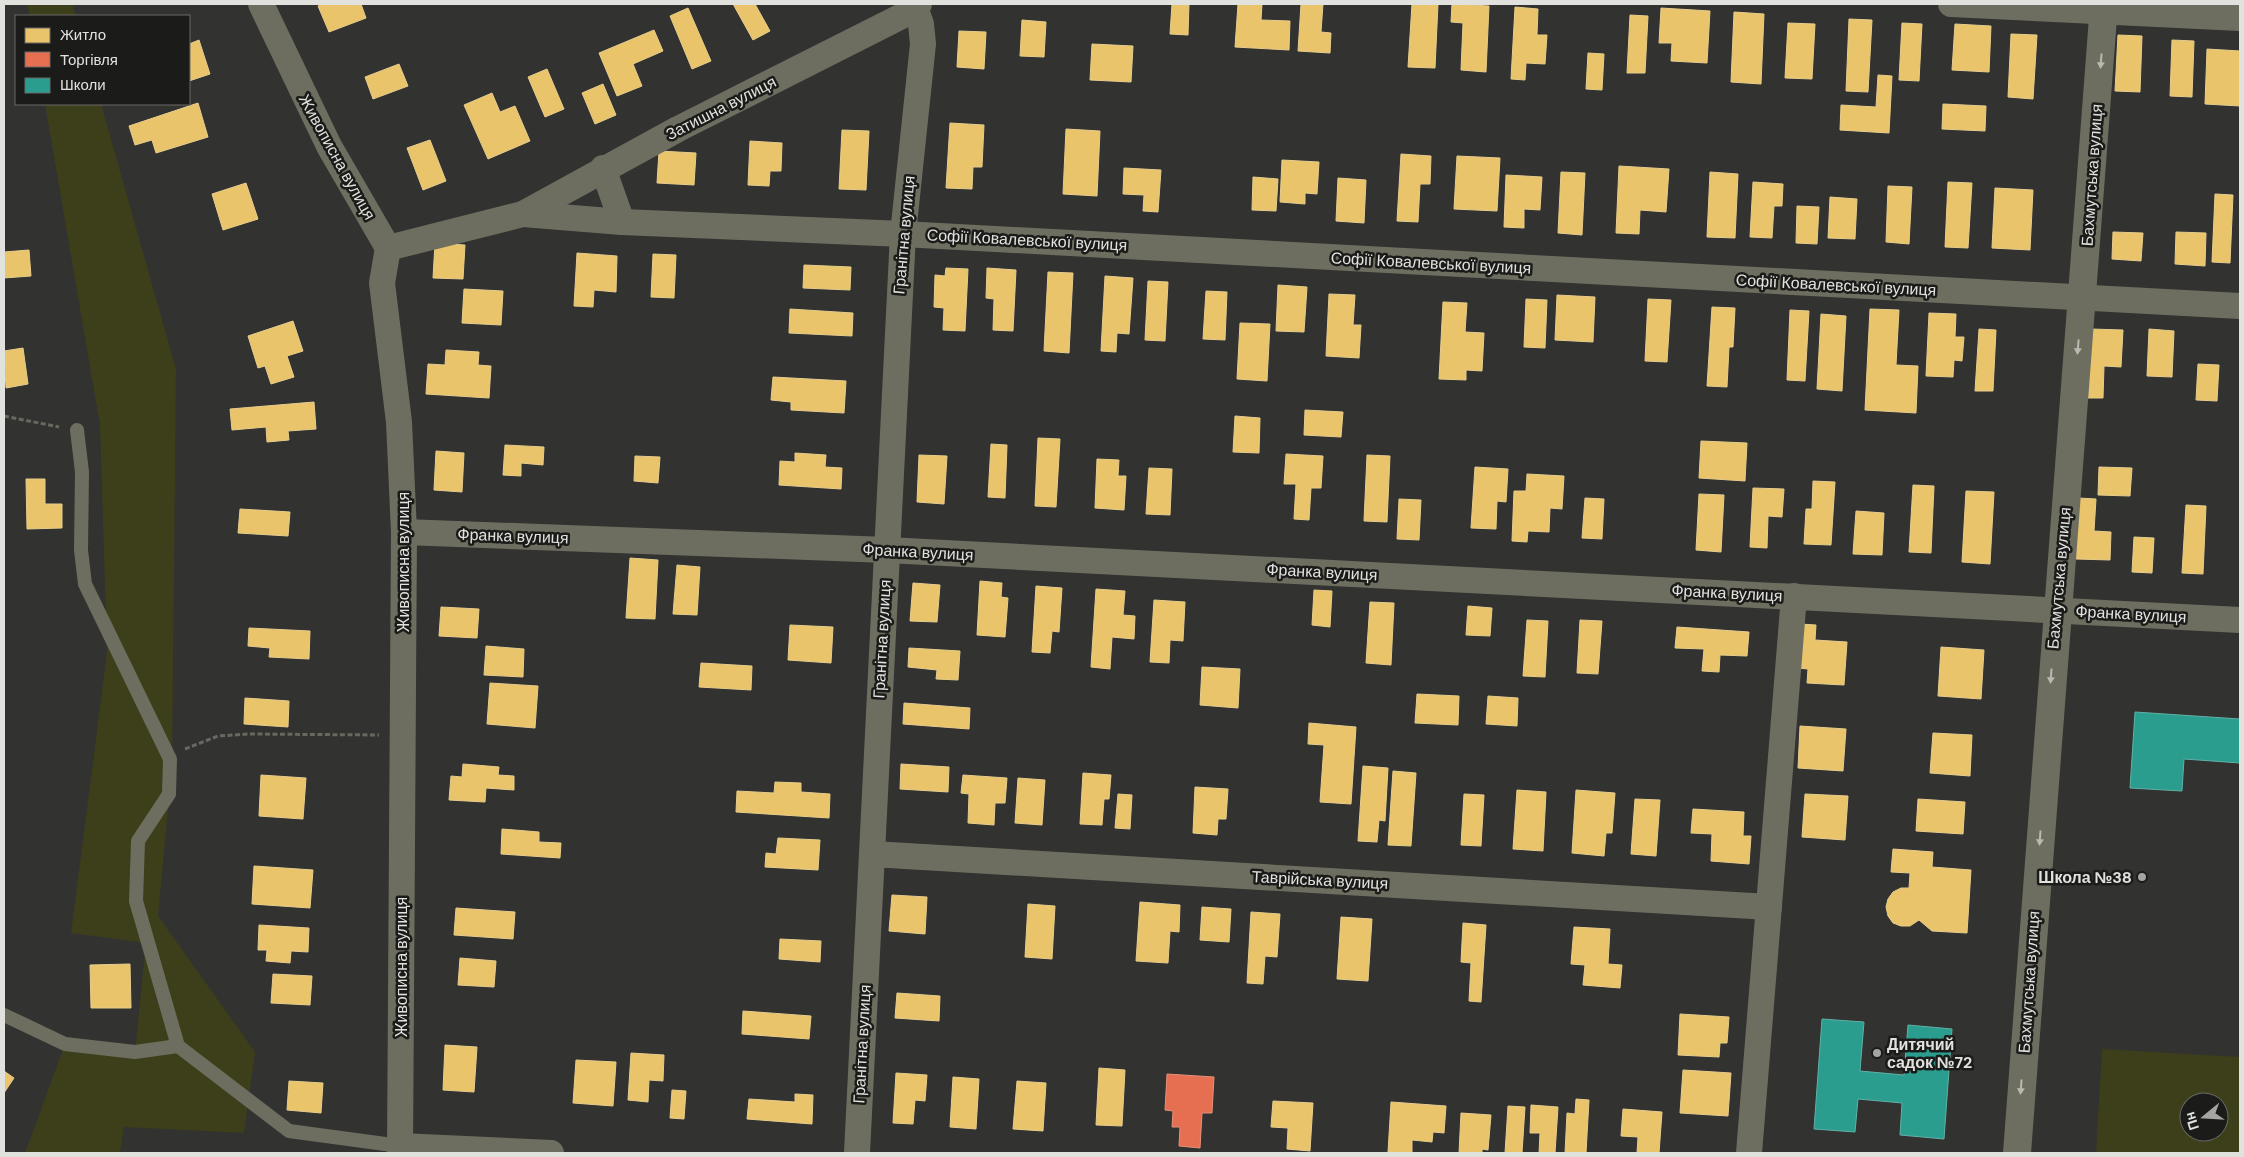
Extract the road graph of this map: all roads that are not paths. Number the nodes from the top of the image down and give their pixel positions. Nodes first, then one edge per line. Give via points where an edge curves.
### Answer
1 (261, 4) edge
2 (1951, 4) edge
3 (917, 6) edge
4 (2104, 8) edge
5 (2240, 18) edge
6 (604, 168) junction
7 (523, 214) junction
8 (622, 222) junction
9 (903, 234) junction
10 (388, 248) junction
11 (2082, 299) junction
12 (2240, 306) edge
13 (77, 430) road end
14 (404, 532) junction
15 (887, 550) junction
16 (1794, 596) junction
17 (2056, 610) junction
18 (2240, 620) edge
19 (872, 854) junction
20 (1769, 907) junction
21 (4, 1015) edge
22 (178, 1046) junction
23 (400, 1150) edge
24 (551, 1153) edge
25 (857, 1153) edge
26 (1749, 1153) edge
27 (2016, 1153) edge

1 - 10 street, Живописна вулиця via 328,146
2 - 4 street
3 - 6 street, Затишна вулиця
3 - 9 street, Гранітна вулиця via 923,44
4 - 5 street
4 -> 11 street, Бахмутська вулиця
6 - 7 street, Затишна вулиця
6 - 8 street
7 - 8 street, Софії Ковалевської вулиця
7 - 10 street, Софії Ковалевської вулиця
8 - 9 street, Софії Ковалевської вулиця
9 - 11 street, Софії Ковалевської вулиця
9 - 15 street, Гранітна вулиця
10 - 14 street, Живописна вулиця via 382,283 399,422
11 - 12 street, Софії Ковалевської вулиця
11 -> 17 street, Бахмутська вулиця
13 - 22 lane via 82,472 81,550 85,584 170,759 169,794 138,842 136,901
14 - 15 street, Франка вулиця
14 - 23 street, Живописна вулиця
15 - 16 street, Франка вулиця
15 - 19 street, Гранітна вулиця
16 - 17 street, Франка вулиця
16 - 20 street
17 - 18 street, Франка вулиця
17 -> 27 street, Бахмутська вулиця
19 - 20 street, Таврійська вулиця
19 - 25 street, Гранітна вулиця
20 - 26 street
21 - 22 lane via 65,1044 135,1052
22 - 23 lane via 289,1132
23 - 24 street

